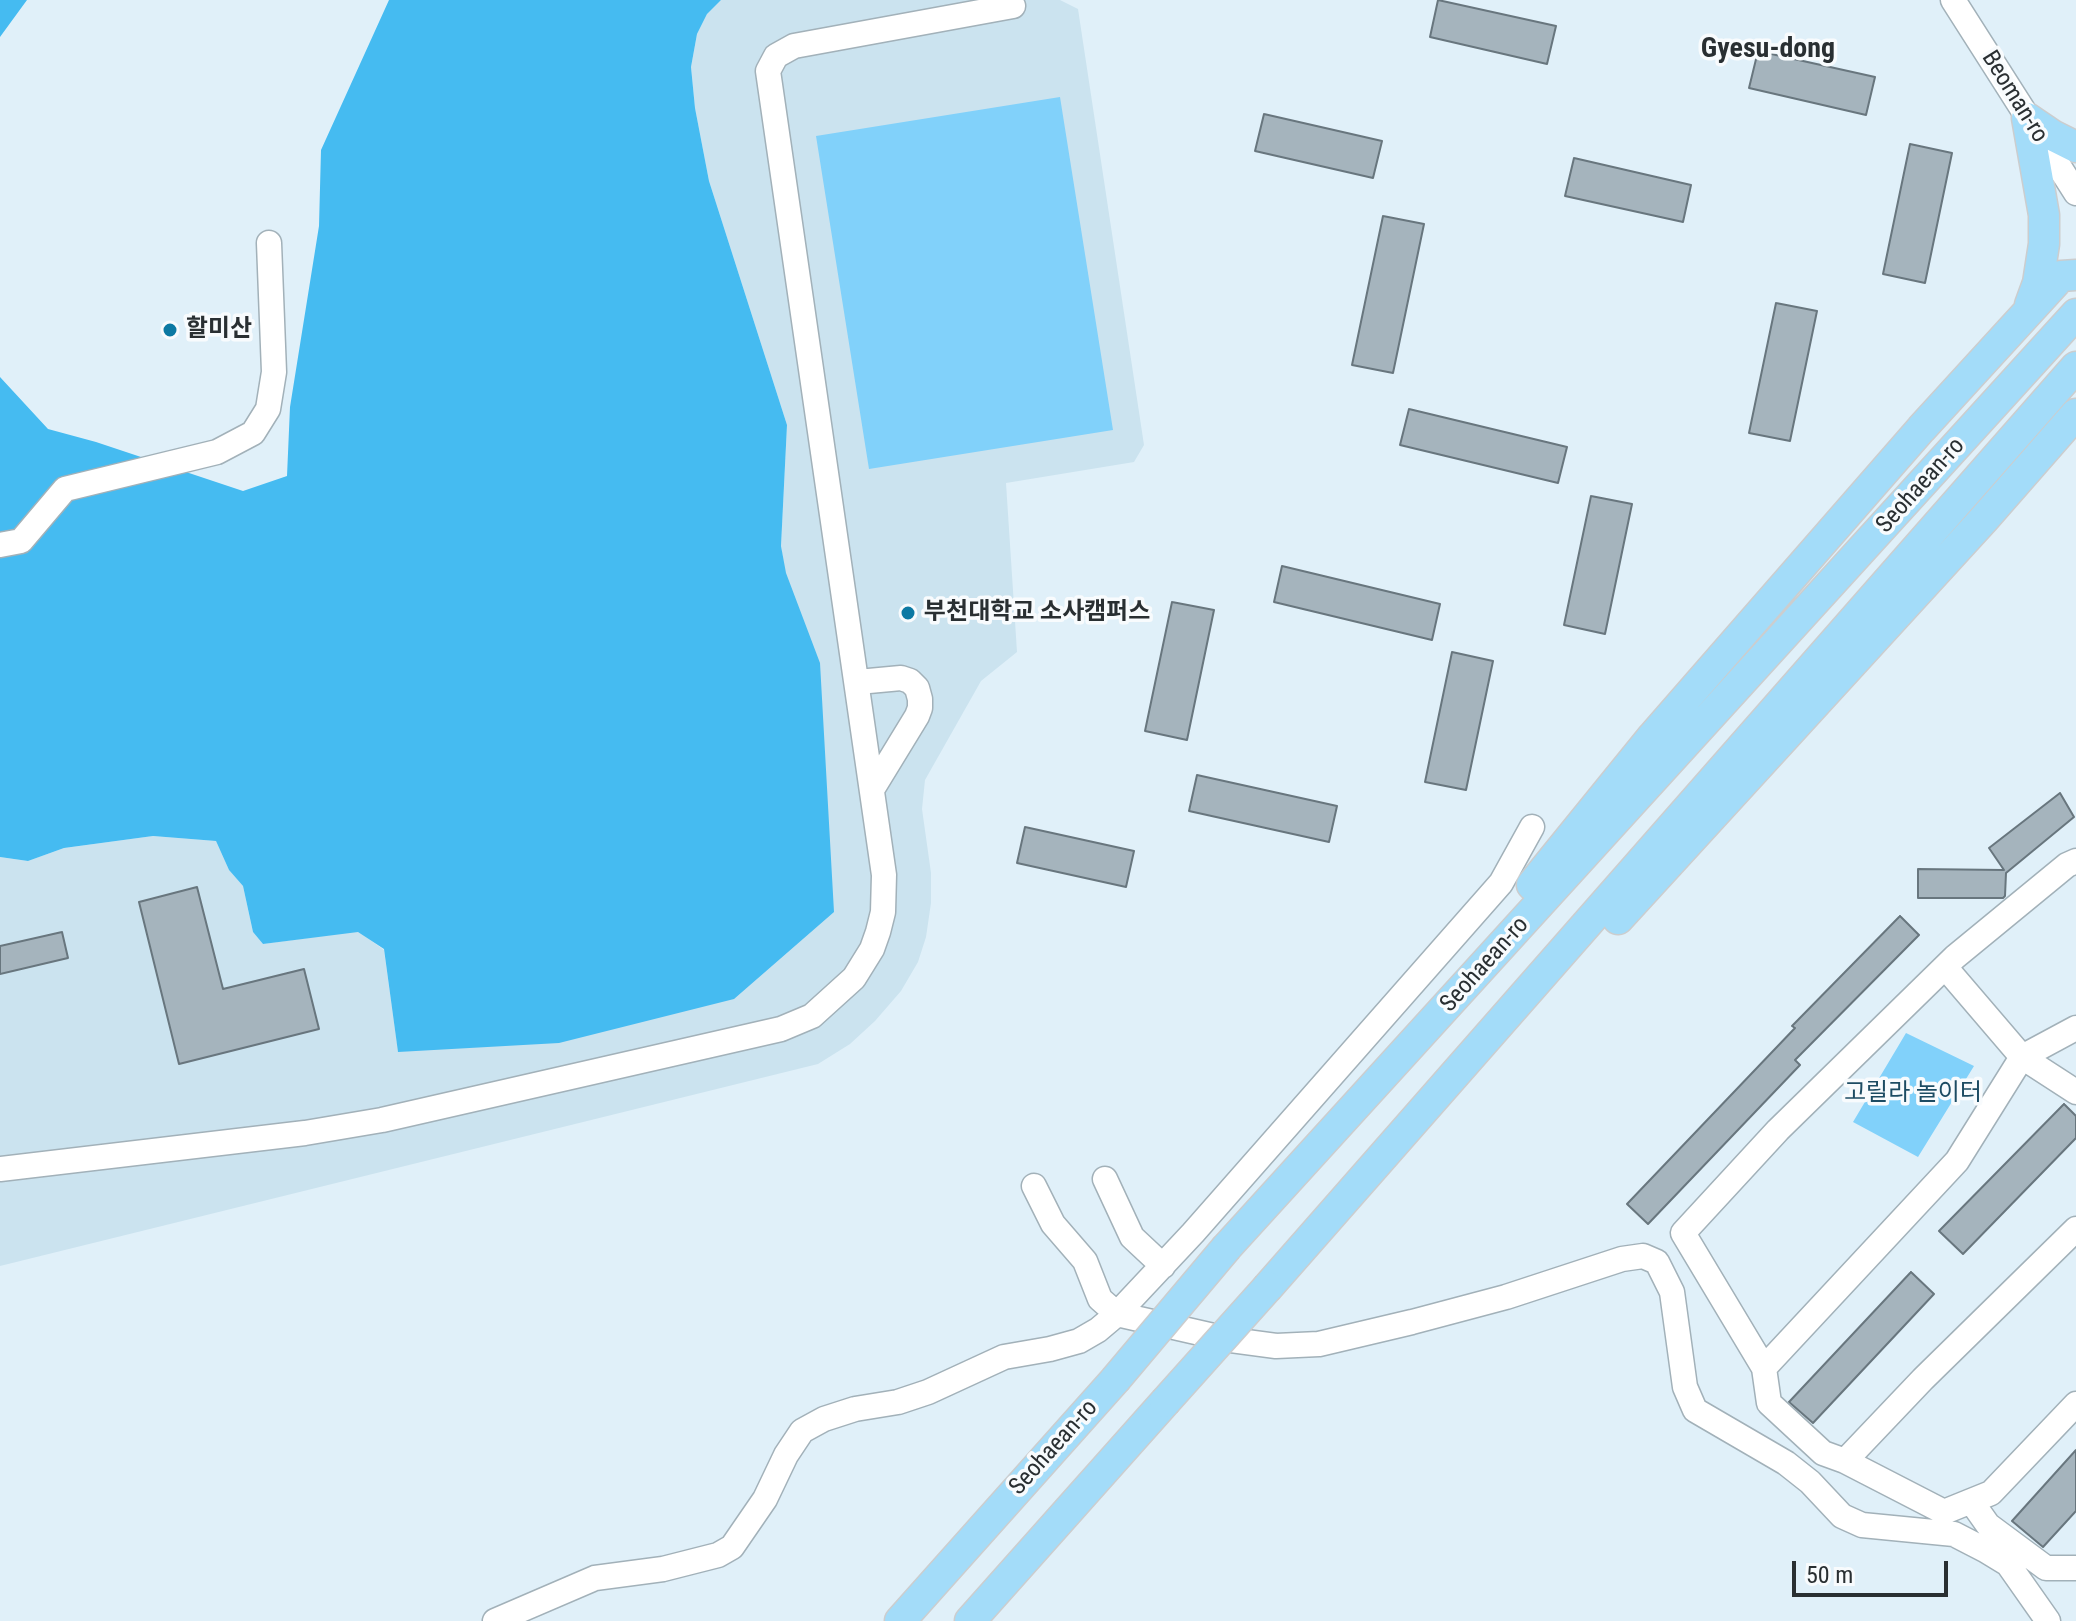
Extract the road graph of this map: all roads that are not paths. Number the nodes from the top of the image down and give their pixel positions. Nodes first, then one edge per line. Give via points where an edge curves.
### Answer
1 (1953, 0) edge
2 (1013, 6) dead end
3 (2027, 118) junction
4 (2076, 147) edge
5 (2076, 193) edge
6 (269, 243) dead end
7 (2076, 275) edge
8 (2027, 314) junction
9 (2074, 317) edge
10 (2076, 367) edge
11 (2076, 414) edge
12 (2076, 427) edge
13 (2050, 445) junction
14 (0, 545) edge
15 (858, 682) junction
16 (873, 788) junction
17 (1532, 827) dead end
18 (2076, 861) edge
19 (1945, 967) junction
20 (2076, 1028) edge
21 (1423, 1033) junction
22 (2022, 1057) junction
23 (1461, 1066) junction
24 (2076, 1092) edge
25 (0, 1169) edge
26 (1105, 1179) dead end
27 (1034, 1186) dead end
28 (2076, 1229) edge
29 (1163, 1266) junction
30 (1117, 1314) junction
31 (1764, 1368) junction
32 (2076, 1404) edge
33 (1845, 1461) junction
34 (1971, 1501) junction
35 (2076, 1568) edge
36 (495, 1621) edge
37 (900, 1621) edge
38 (970, 1621) edge
39 (2048, 1621) edge

1 - 3 street, Beoman-ro
2 - 15 street via 794,46 776,56 768,71
3 - 4 main road
3 - 5 street, Beoman-ro
3 - 8 main road via 2044,215 2038,283
6 - 14 street via 274,372 268,409 253,433 217,452 65,489 21,541
7 - 8 main road via 2061,276
8 - 21 main road via 1653,736 1513,908
9 - 21 main road, Seohaean-ro
10 - 23 main road, Seohaean-ro
11 - 13 main road
12 - 13 main road
13 - 23 main road via 1619,918
15 - 16 street
15 - 16 street via 901,678 917,688 920,699 917,716
16 - 25 street via 884,875 878,932 848,984 797,1024 359,1125
17 - 29 street via 1501,883
18 - 19 street
19 - 22 street
19 - 31 street via 1778,1130 1683,1233
20 - 22 street
21 - 37 main road, Seohaean-ro, bridge via 1227,1247
22 - 24 street
22 - 31 street via 1957,1161
23 - 38 main road, Seohaean-ro, bridge
26 - 29 street via 1132,1237
27 - 30 street via 1053,1224 1085,1261 1100,1299
28 - 33 street
29 - 30 street
30 - 36 street via 1079,1341 1004,1357 928,1392 855,1409 802,1431 765,1499 732,1547 718,1555 595,1578
30 - 39 street via 1231,1340 1319,1344 1643,1256 1657,1262 1672,1292 1685,1387 1695,1410 1786,1463 1842,1516 1862,1525 1954,1534 1985,1550 2008,1564
31 - 33 street via 1769,1403 1823,1453
32 - 34 street via 1991,1493
33 - 34 street via 1944,1512
34 - 35 street via 1988,1525 2046,1568

